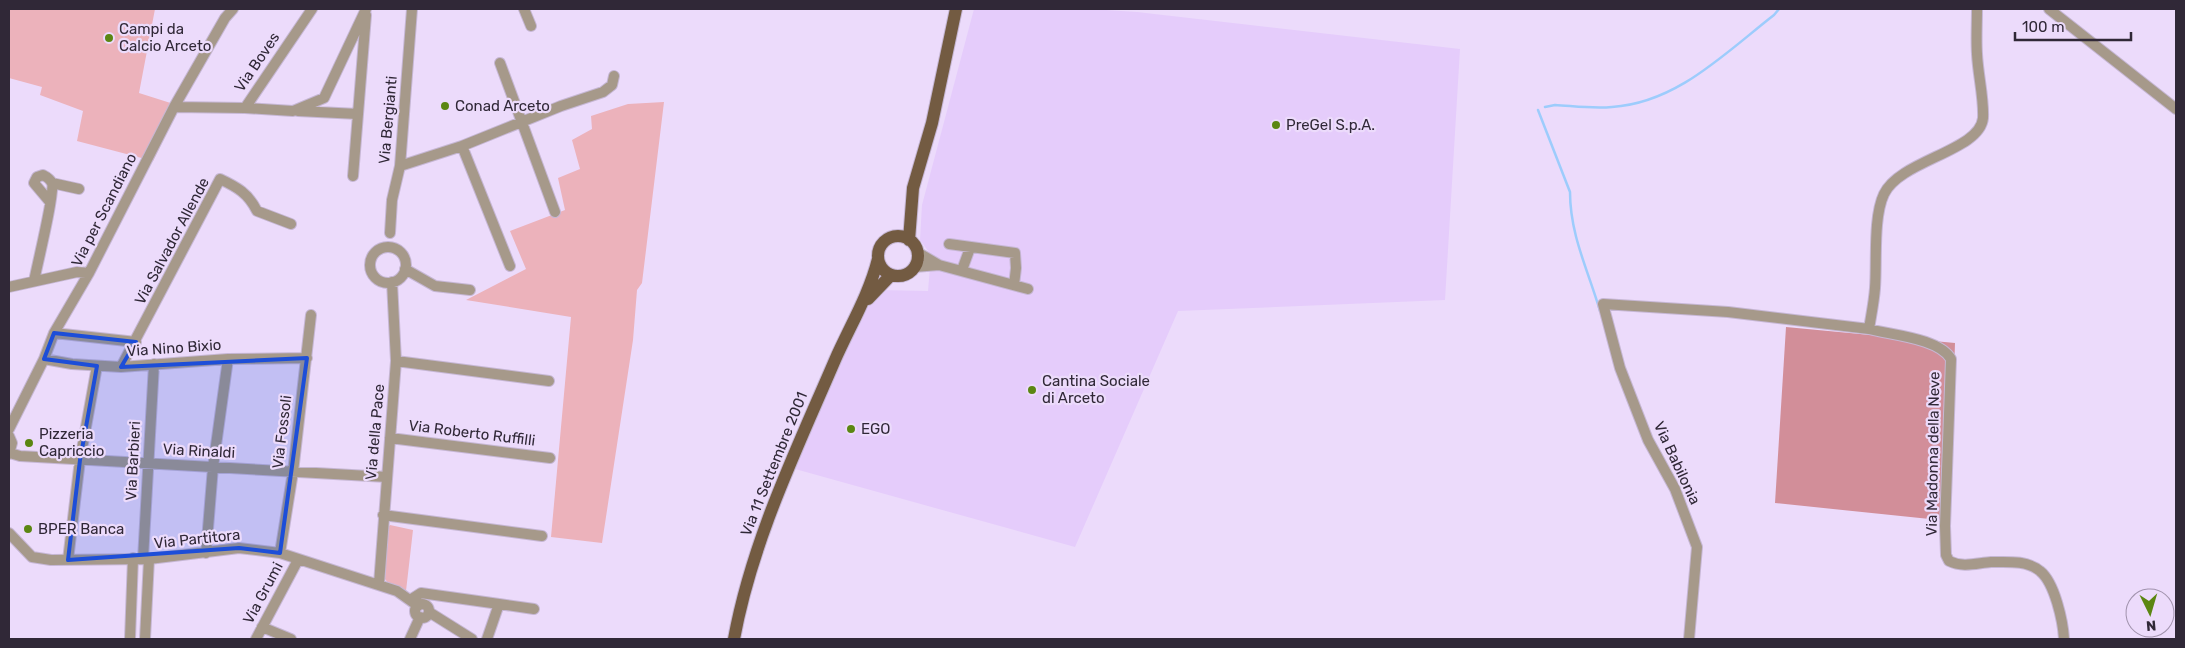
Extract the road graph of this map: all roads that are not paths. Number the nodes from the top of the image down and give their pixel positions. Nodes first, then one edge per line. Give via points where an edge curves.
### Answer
1 (233, 9) edge
2 (312, 9) edge
3 (366, 9) edge
4 (412, 9) edge
5 (524, 9) edge
6 (956, 9) edge
7 (1977, 9) edge
8 (2049, 9) edge
9 (531, 26) dead end
10 (500, 63) dead end
11 (614, 76) dead end
12 (174, 107) junction
13 (245, 108) junction
14 (2176, 109) edge
15 (294, 111) junction
16 (358, 114) junction
17 (522, 122) junction
18 (462, 146) junction
19 (400, 166) junction
20 (353, 176) dead end
21 (52, 184) junction
22 (80, 189) dead end
23 (912, 198) junction
24 (50, 202) junction
25 (555, 212) dead end
26 (291, 224) dead end
27 (894, 236) junction
28 (909, 240) junction
29 (949, 244) dead end
30 (392, 248) junction
31 (970, 248) junction
32 (917, 252) junction
33 (878, 259) junction
34 (510, 266) dead end
35 (939, 266) junction
36 (914, 268) junction
37 (405, 269) junction
38 (962, 270) junction
39 (89, 273) junction
40 (891, 275) junction
41 (34, 281) junction
42 (392, 282) junction
43 (1014, 285) junction
44 (9, 287) edge
45 (1028, 288) dead end
46 (470, 290) dead end
47 (1603, 304) joint
48 (862, 307) junction
49 (311, 315) dead end
50 (1869, 329) junction
51 (54, 334) junction
52 (136, 342) junction
53 (228, 358) junction
54 (307, 358) junction
55 (44, 359) junction
56 (396, 361) junction
57 (154, 364) junction
58 (98, 366) junction
59 (121, 366) junction
60 (549, 381) dead end
61 (9, 429) edge
62 (9, 436) edge
63 (390, 438) junction
64 (9, 453) edge
65 (550, 458) dead end
66 (80, 460) junction
67 (148, 464) junction
68 (213, 467) junction
69 (293, 472) junction
70 (387, 477) junction
71 (383, 515) junction
72 (9, 533) edge
73 (542, 536) dead end
74 (206, 553) junction
75 (280, 553) junction
76 (141, 559) junction
77 (68, 560) junction
78 (298, 560) junction
79 (379, 584) junction
80 (414, 603) junction
81 (499, 604) junction
82 (534, 609) dead end
83 (424, 615) junction
84 (262, 627) junction
85 (130, 639) edge
86 (145, 639) edge
87 (256, 639) edge
88 (291, 639) edge
89 (410, 639) edge
90 (472, 639) edge
91 (486, 639) edge
92 (734, 639) edge
93 (1689, 639) edge
94 (2064, 639) edge

1 - 12 street, Via per Scandiano
2 - 13 street, Via Boves
3 - 15 street via 324,98
3 - 16 street
4 - 19 street, Via Bergianti
5 - 9 street
6 - 23 main road, Via 11 Settembre 2001 via 938,98
7 - 50 street via 1983,120 1974,136 1894,180 1884,194
8 - 14 street
10 - 17 street
11 - 17 street via 612,85 603,92
12 - 13 street
12 - 39 street, Via per Scandiano
13 - 15 street
15 - 16 street
16 - 20 street
17 - 18 street
17 - 25 street
18 - 19 street
18 - 34 street
19 - 30 street, Via Bergianti via 392,200
21 - 22 street
21 - 24 street
21 - 24 street via 43,175 34,183
23 - 27 main road, Via 11 Settembre 2001 via 904,222
23 - 28 main road, Via 11 Settembre 2001
24 - 41 street
26 - 52 street, Via Salvador Allende via 257,211 242,189 220,179
27 - 28 main road
27 - 33 main road, Via 11 Settembre 2001 via 883,242
28 - 32 main road
29 - 31 street
30 - 37 street, Via Bergianti via 403,256
30 - 42 street via 377,251 370,265 377,279
31 - 38 street
31 - 43 street via 1015,253
32 - 35 street
32 - 36 main road
33 - 40 main road via 883,270
33 - 48 main road, Via 11 Settembre 2001
35 - 36 street
35 - 38 street
36 - 40 main road via 903,276
37 - 42 street via 400,278
37 - 46 street via 435,286
38 - 43 street
39 - 41 street via 83,271
39 - 51 street, Via per Scandiano
40 - 48 main road, Via 11 Settembre 2001
41 - 44 street
42 - 56 street, Via della Pace
43 - 45 street
47 - 50 street, Via Madonna della Neve via 1728,312
47 - 93 street, Via Babilonia via 1623,377 1648,440 1675,489 1697,547
48 - 92 main road, Via 11 Settembre 2001 via 837,356 766,522
49 - 54 street, Via Fossoli
50 - 94 street, Via Madonna della Neve via 1937,346 1946,350 1950,359 1945,526 1949,561 1968,565 2014,562 2040,571 2064,622
51 - 52 street
51 - 55 street, Via per Scandiano
52 - 59 street, Via Salvador Allende
53 - 54 street, Via Nino Bixio
53 - 57 street, Via Nino Bixio
53 - 68 street
54 - 69 street, Via Fossoli
55 - 58 street, Via Nino Bixio
55 - 61 street, Via per Scandiano
56 - 60 street
56 - 63 street, Via della Pace
57 - 59 street, Via Nino Bixio
57 - 67 street, Via Barbieri
58 - 59 street, Via Nino Bixio
58 - 66 street
62 - 64 street via 12,443
63 - 65 street, Via Roberto Ruffilli
63 - 70 street, Via della Pace
64 - 66 street, Via Rinaldi
66 - 67 street, Via Rinaldi
66 - 77 street
67 - 68 street, Via Rinaldi
67 - 76 street, Via Barbieri
68 - 69 street, Via Rinaldi
68 - 74 street
69 - 70 street, Via Rinaldi
69 - 75 street, Via Fossoli
70 - 71 street, Via della Pace
71 - 73 street
71 - 79 street, Via della Pace
72 - 77 street, Via Partitora via 32,557
74 - 75 street, Via Partitora via 239,548
74 - 76 street, Via Partitora
75 - 78 street, Via Partitora
76 - 77 street, Via Partitora
76 - 85 street
76 - 86 street
78 - 79 street, Via Partitora
78 - 84 street, Via Grumi
79 - 80 street, Via Partitora
80 - 81 street via 421,593
80 - 83 street via 416,613
81 - 82 street
81 - 91 street
83 - 89 street
83 - 90 street
84 - 87 street, Via Grumi
84 - 88 street

